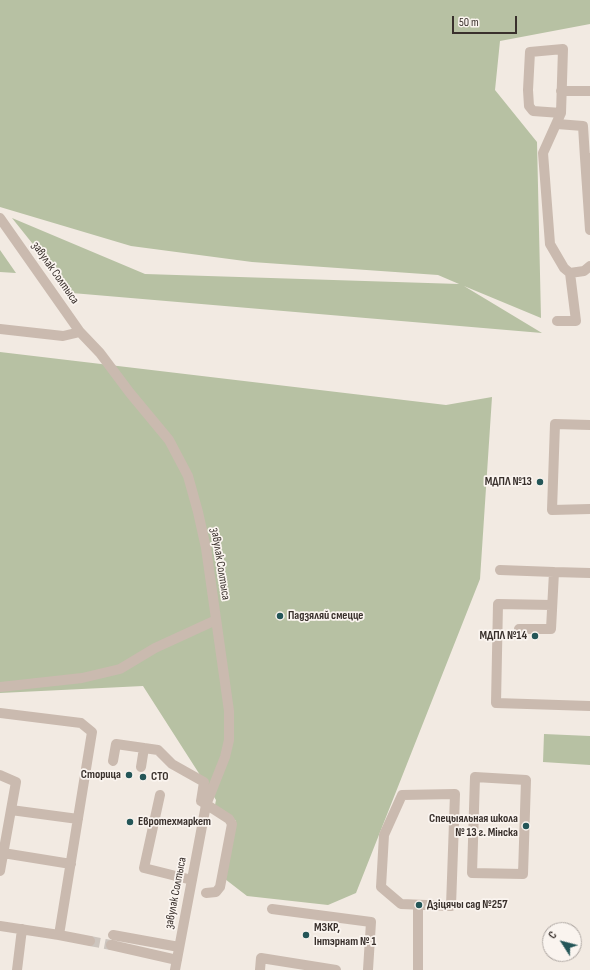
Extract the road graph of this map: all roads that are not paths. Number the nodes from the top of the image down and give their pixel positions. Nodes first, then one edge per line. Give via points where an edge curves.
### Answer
1 (561, 91) junction
2 (590, 91) edge
3 (561, 113) junction
4 (556, 124) junction
5 (588, 158) edge
6 (0, 218) edge
7 (590, 230) edge
8 (590, 266) edge
9 (570, 273) junction
10 (556, 321) dead end
11 (0, 329) edge
12 (80, 332) junction
13 (590, 425) edge
14 (590, 509) edge
15 (500, 570) dead end
16 (554, 572) junction
17 (590, 573) edge
18 (552, 605) junction
19 (216, 620) junction
20 (519, 629) dead end
21 (0, 687) edge
22 (590, 706) edge
23 (0, 713) edge
24 (144, 748) junction
25 (113, 761) dead end
26 (141, 767) dead end
27 (0, 775) edge
28 (160, 795) dead end
29 (206, 805) junction
30 (11, 810) junction
31 (78, 819) junction
32 (3, 853) junction
33 (71, 864) junction
34 (0, 871) edge
35 (523, 874) joint
36 (192, 880) junction
37 (206, 893) dead end
38 (418, 905) junction
39 (272, 909) dead end
40 (0, 926) edge
41 (22, 930) junction
42 (59, 935) junction
43 (90, 941) tunnel mouth
44 (179, 947) junction
45 (176, 965) edge
46 (17, 970) edge
47 (260, 970) edge
48 (336, 970) edge
49 (368, 970) edge
50 (418, 970) edge

1 - 2 street
1 - 3 street
1 - 3 street via 563,49 530,52 529,106 533,111
3 - 4 street
4 - 5 street via 583,126
4 - 9 street via 543,153 550,244 564,268
5 - 7 street
6 - 12 street, завулак Солтыса
8 - 9 street via 584,271
9 - 10 street via 576,321
11 - 12 street via 63,336
12 - 19 street, завулак Солтыса via 163,432 188,476 206,548
13 - 14 street via 555,424 552,510
15 - 16 street
16 - 17 street
16 - 18 street
18 - 20 street via 552,629
18 - 22 street via 498,604 496,703
19 - 21 street via 155,648 120,668 82,678
19 - 29 street, завулак Солтыса via 229,711 229,740
23 - 31 street via 81,723 92,732
24 - 25 street via 116,744
24 - 26 street
24 - 29 street via 158,750 172,764 204,782 202,801
27 - 30 street via 16,782
28 - 36 street via 144,868
29 - 36 street, завулак Солтыса
29 - 37 street via 229,819 232,824 220,887 216,892
30 - 31 street
30 - 32 street
31 - 33 street
32 - 33 street
32 - 34 street
33 - 42 street
35 - 35 street via 472,873 475,777 526,780
36 - 44 street, завулак Солтыса
38 - 38 street via 401,904 382,887 384,835 402,795 455,794 451,906
38 - 50 street
39 - 49 street via 371,922
40 - 41 street
41 - 42 street
41 - 46 street
42 - 43 street
44 - 45 street, завулак Солтыса
44 - 45 street via 112,940 135,956
47 - 48 street via 261,958

